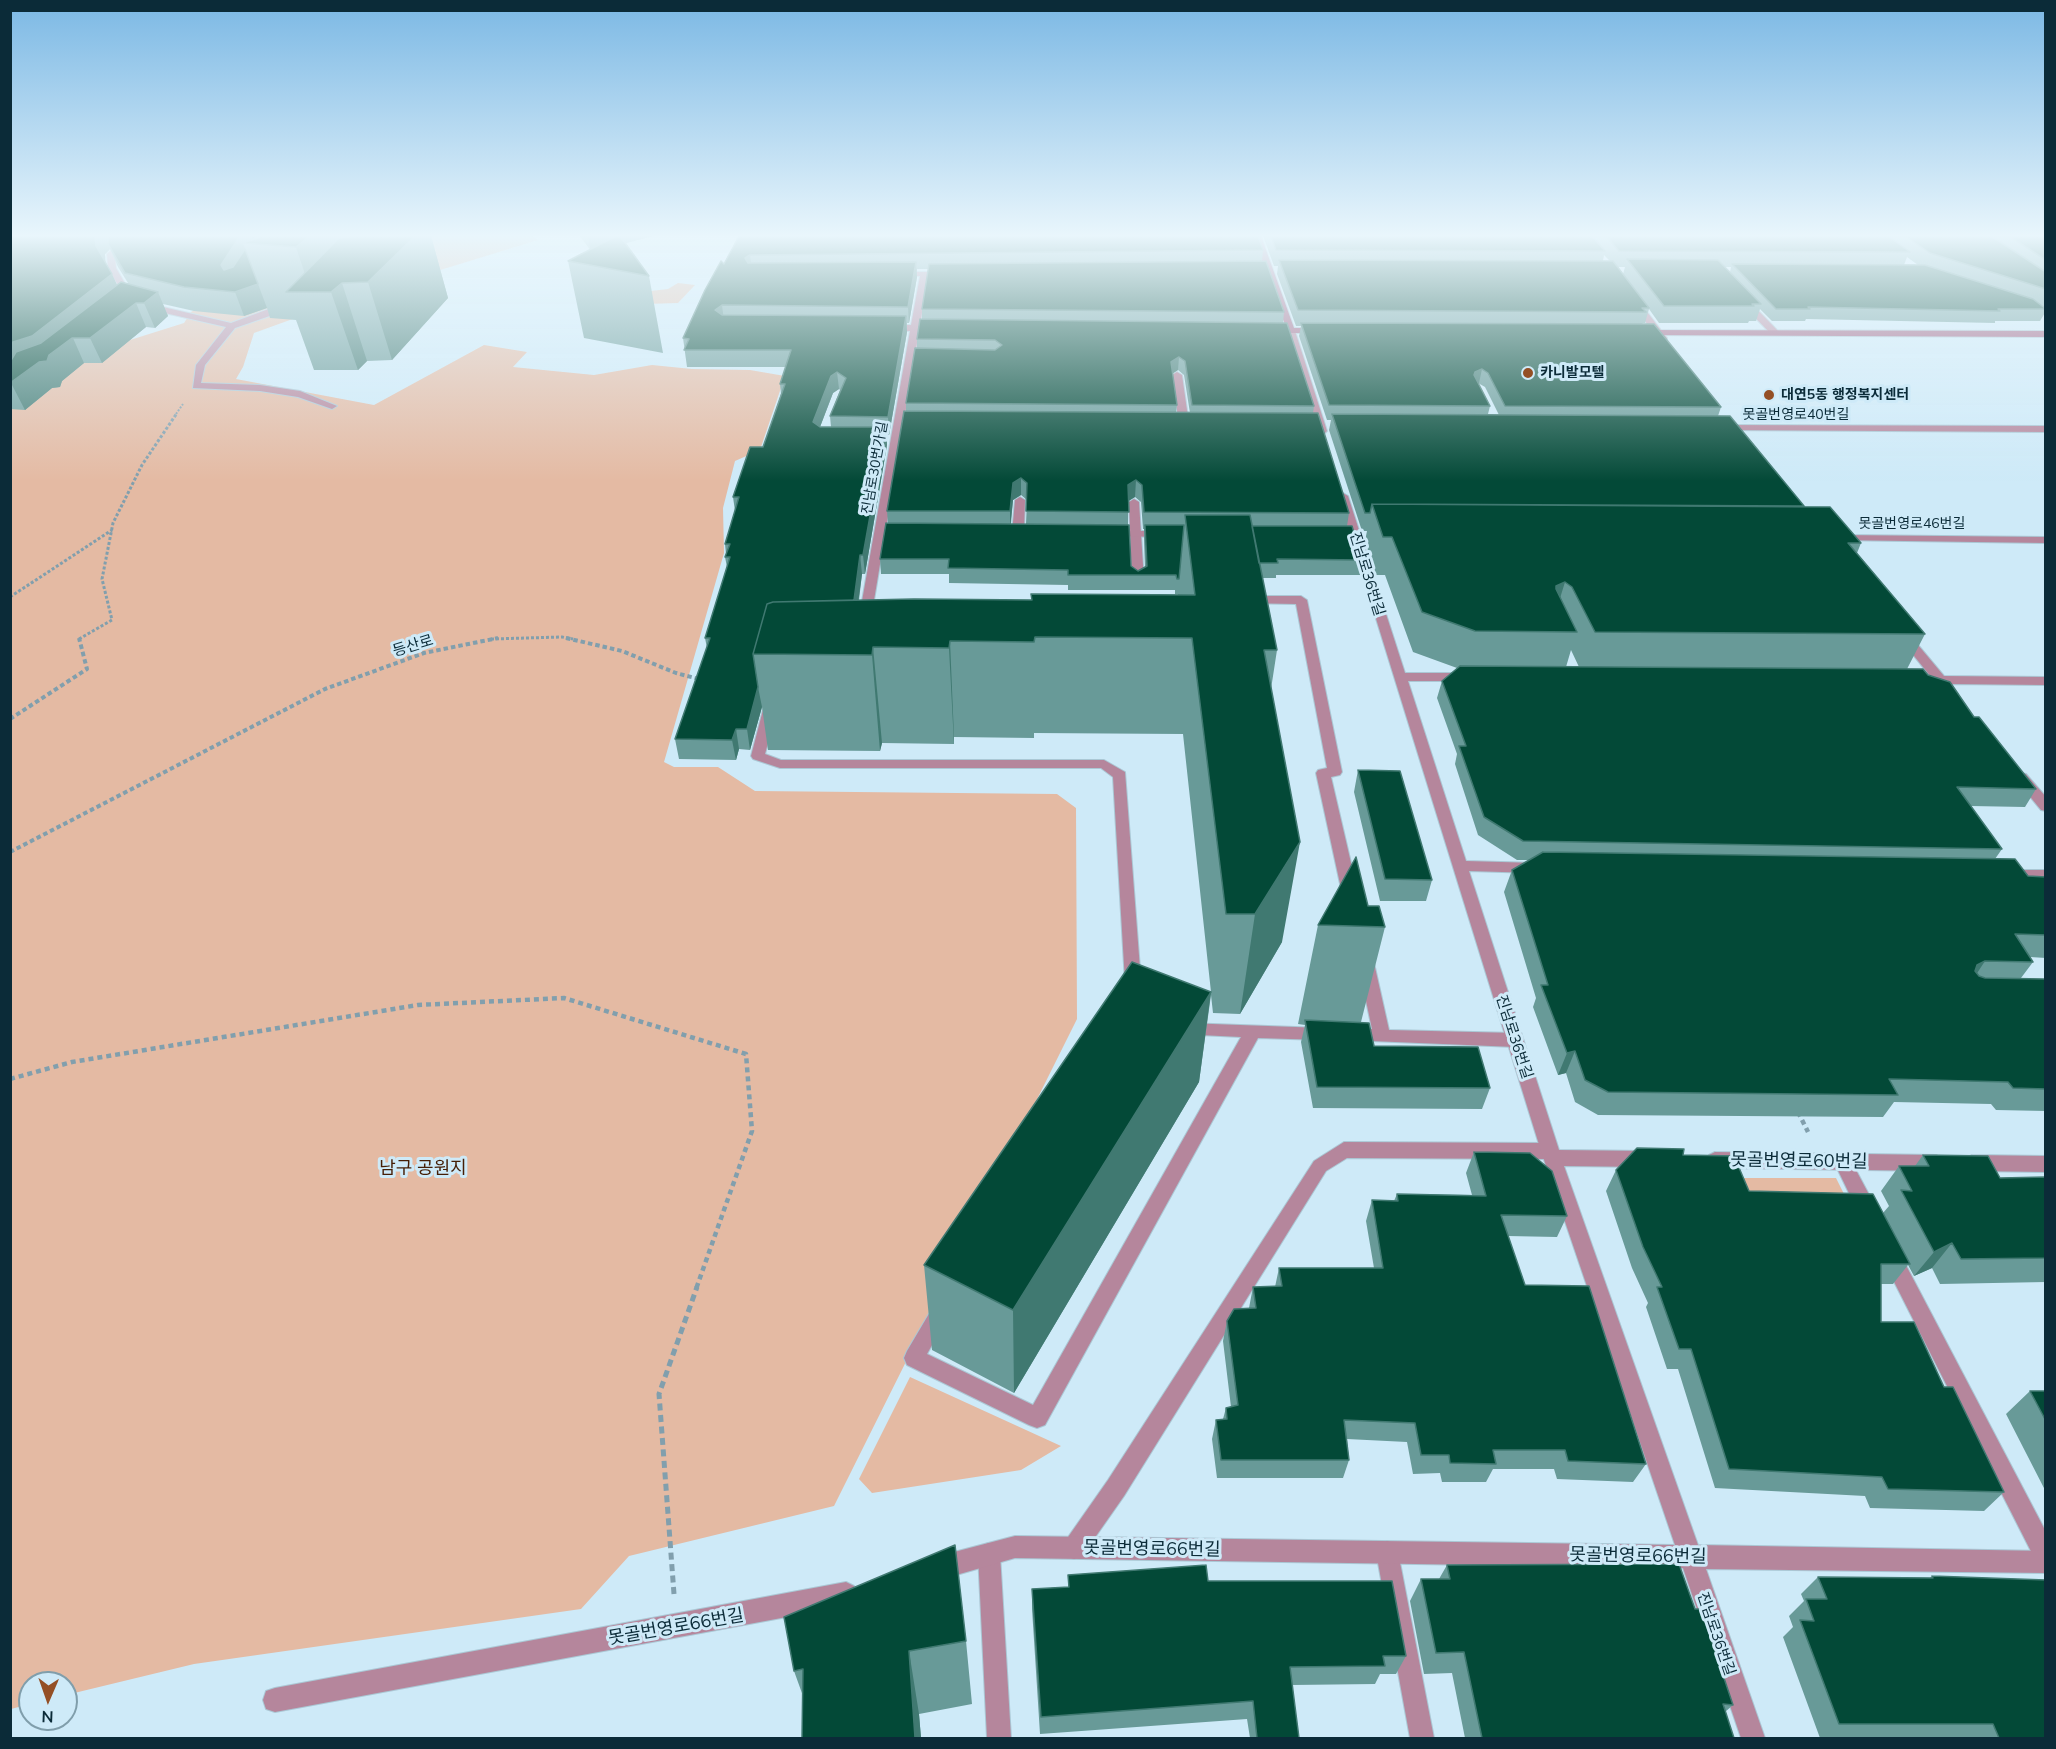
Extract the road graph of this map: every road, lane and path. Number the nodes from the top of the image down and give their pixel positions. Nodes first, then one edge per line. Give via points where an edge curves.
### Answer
1 (196, 318) edge
2 (256, 318) edge
3 (917, 318) edge
4 (1286, 318) edge
5 (1646, 318) edge
6 (1760, 318) edge
7 (232, 326) junction
8 (879, 328) edge
9 (915, 328) junction
10 (950, 328) edge
11 (1267, 331) edge
12 (1291, 331) junction
13 (1326, 331) edge
14 (1634, 333) edge
15 (1658, 333) junction
16 (1775, 333) junction
17 (2046, 334) edge
18 (1672, 350) edge
19 (1177, 375) edge
20 (196, 386) junction
21 (332, 406) dead end
22 (898, 422) junction
23 (910, 422) edge
24 (1172, 424) edge
25 (1184, 424) junction
26 (1196, 424) edge
27 (1709, 428) edge
28 (2046, 429) edge
29 (1327, 447) edge
30 (1338, 480) edge
31 (1020, 500) dead end
32 (1134, 502) edge
33 (112, 530) junction
34 (1018, 533) edge
35 (1101, 534) edge
36 (1136, 534) junction
37 (1171, 534) edge
38 (1823, 538) edge
39 (2046, 540) edge
40 (1138, 581) edge
41 (10, 597) edge
42 (1229, 600) edge
43 (864, 626) edge
44 (1898, 628) edge
45 (1399, 676) junction
46 (1481, 677) edge
47 (1917, 680) edge
48 (1940, 680) junction
49 (705, 681) edge
50 (2046, 681) edge
51 (774, 695) edge
52 (1963, 707) edge
53 (10, 719) edge
54 (2015, 771) edge
55 (2046, 807) edge
56 (10, 852) edge
57 (1460, 867) junction
58 (1553, 868) edge
59 (1987, 874) edge
60 (2046, 875) edge
61 (1354, 910) edge
62 (1362, 944) edge
63 (1133, 994) edge
64 (1169, 1026) edge
65 (1254, 1032) junction
66 (1382, 1036) junction
67 (1515, 1040) junction
68 (10, 1079) edge
69 (1797, 1108) edge
70 (1551, 1155) junction
71 (1670, 1159) edge
72 (1693, 1160) edge
73 (1821, 1161) junction
74 (1843, 1162) junction
75 (2046, 1164) edge
76 (1875, 1224) edge
77 (1886, 1245) edge
78 (949, 1296) edge
79 (1074, 1548) junction
80 (1387, 1552) junction
81 (989, 1554) junction
82 (1689, 1557) junction
83 (2046, 1557) edge
84 (2046, 1562) edge
85 (913, 1575) edge
86 (870, 1588) edge
87 (676, 1627) junction
88 (275, 1700) dead end
89 (999, 1738) edge
90 (1422, 1738) edge
91 (1753, 1738) edge

1 - 7 street
2 - 7 street
3 - 9 street, 진남로30번가길
4 - 12 main road
5 - 15 street
6 - 16 street
7 - 20 street via 201,365
8 - 9 street
9 - 10 street
9 - 22 street, 진남로30번가길 via 915,357
11 - 12 street
12 - 13 main road
12 - 29 street
14 - 15 main road
15 - 16 main road
15 - 18 street
16 - 17 main road
19 - 25 street
20 - 21 street via 260,388 300,394
20 - 33 path via 142,465
22 - 23 street
22 - 43 street, 진남로30번가길 via 890,440 885,533
24 - 25 street
25 - 26 street
27 - 28 street, 못골번영로40번길
30 - 45 street, 진남로36번길
31 - 34 street
32 - 36 street
33 - 41 path
33 - 53 path via 102,579 112,621 79,638 87,669
35 - 36 street
36 - 37 street
36 - 40 street
38 - 39 street, 못골번영로46번길
42 - 61 street via 1301,600 1335,772 1323,773
44 - 48 street
45 - 46 street
45 - 57 street, 진남로36번길
47 - 48 street
48 - 50 street
48 - 52 street
49 - 56 path, 등산로 via 622,651 562,637 498,638 424,653 325,689
51 - 63 street via 758,756 780,764 1104,765 1119,775
54 - 55 street
57 - 58 street
57 - 67 street, 진남로36번길
59 - 60 street
62 - 66 street
64 - 65 street
65 - 66 street
65 - 78 street via 1037,1418 914,1359
66 - 67 street
67 - 70 street, 진남로36번길
68 - 87 path via 72,1062 418,1005 564,998 746,1054 752,1131 658,1394
69 - 73 path
70 - 71 street
70 - 79 street via 1344,1150 1320,1166
70 - 82 street, 진남로36번길
72 - 73 street, 못골번영로60번길
73 - 74 street, 못골번영로60번길
74 - 75 street, 못골번영로60번길
74 - 76 street
77 - 83 street
79 - 80 street, 못골번영로66번길
79 - 81 street, 못골번영로66번길 via 1015,1547
80 - 82 street, 못골번영로66번길
80 - 90 street
81 - 85 street, 못골번영로66번길
81 - 89 street
82 - 84 street, 못골번영로66번길
82 - 91 street, 진남로36번길
86 - 87 street, 못골번영로66번길
87 - 88 street, 못골번영로66번길

